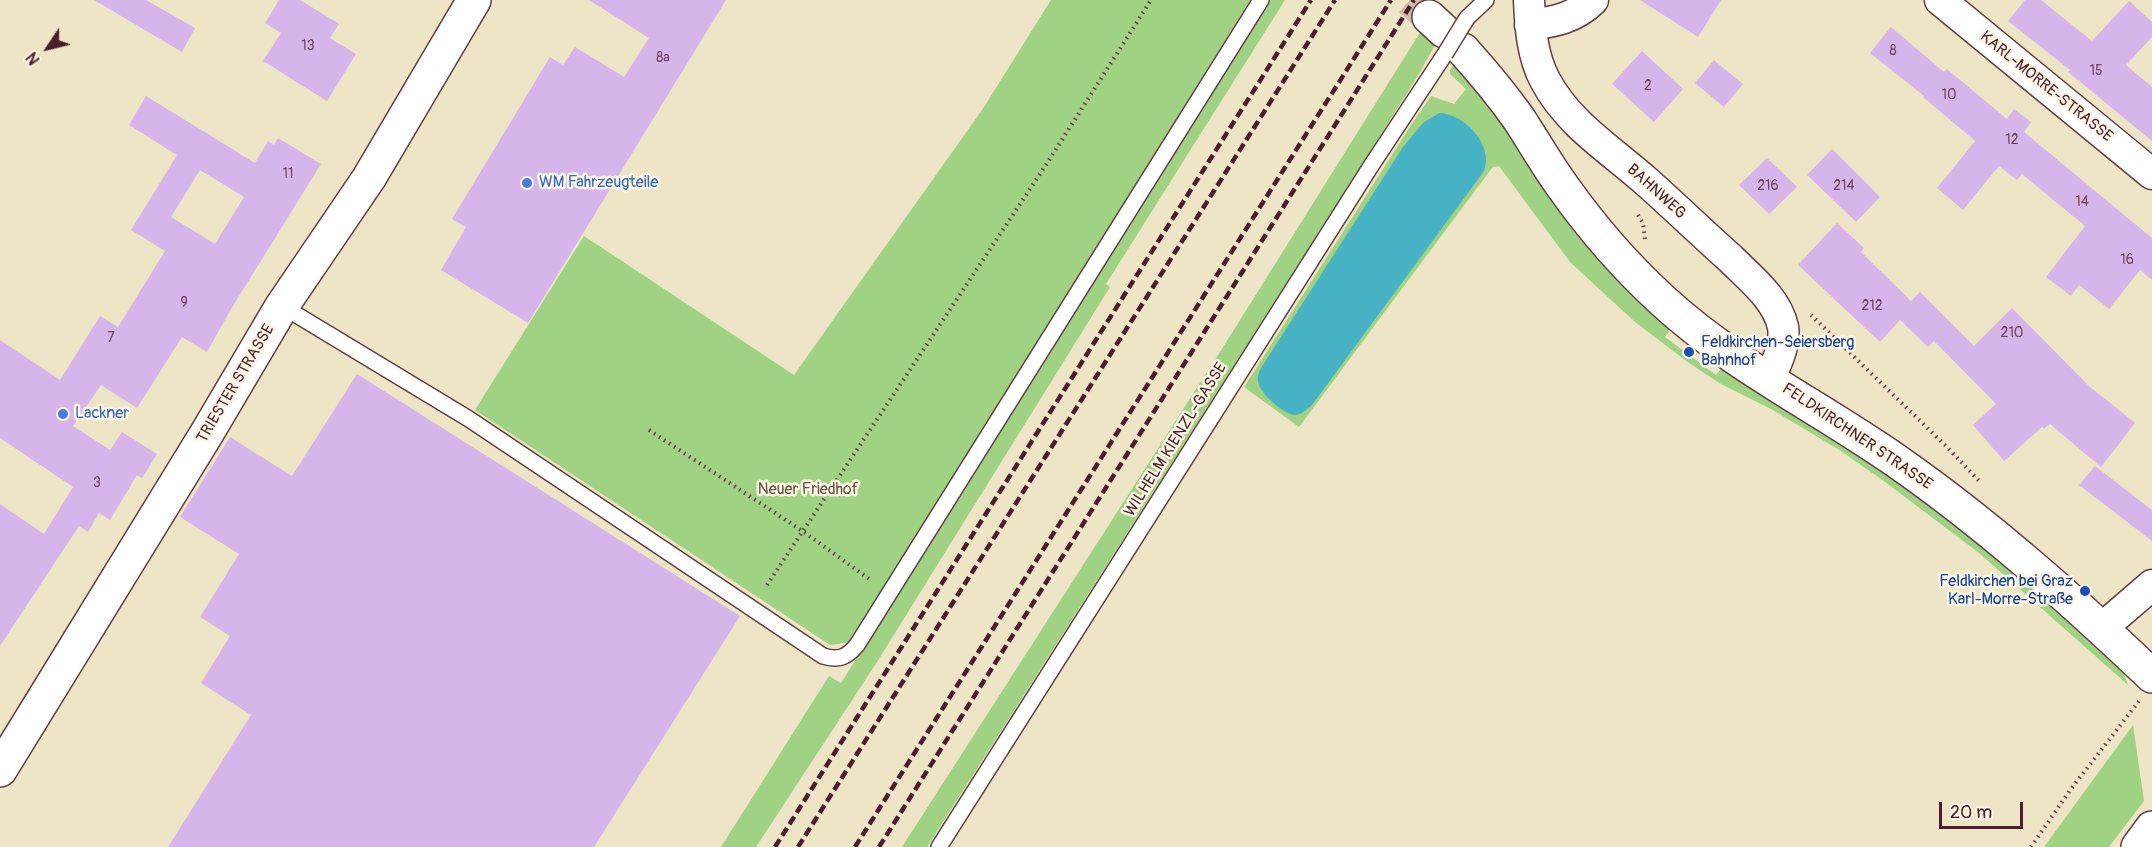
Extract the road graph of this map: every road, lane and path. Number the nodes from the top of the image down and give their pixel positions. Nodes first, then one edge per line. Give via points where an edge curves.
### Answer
1 (474, 0) edge
2 (1151, 0) edge
3 (1261, 0) edge
4 (1486, 0) edge
5 (1593, 0) edge
6 (1940, 0) edge
7 (1530, 13) edge
8 (1450, 34) junction
9 (2152, 174) edge
10 (282, 306) junction
11 (1805, 309) dead end
12 (1770, 379) junction
13 (649, 430) dead end
14 (1986, 488) dead end
15 (804, 532) junction
16 (767, 585) dead end
17 (2152, 585) edge
18 (889, 594) junction
19 (2102, 628) junction
20 (2149, 684) edge
21 (0, 770) edge
22 (2152, 828) edge
23 (939, 847) edge
24 (2031, 847) edge
25 (2138, 847) edge

1 - 10 street, TRIESTER STRASSE via 369,178
2 - 15 path
3 - 18 lane
4 - 8 lane, WILHELM KIENZL-GASSE
5 - 7 street via 1561,20
6 - 9 street, KARL-MORRE-STRASSE
7 - 12 street, BAHNWEG via 1544,79 1560,103 1580,127 1647,182 1750,278 1776,310 1784,336
8 - 12 street, FELDKIRCHNER STRASSE via 1518,118 1567,193 1619,258 1684,319
8 - 23 lane, WILHELM KIENZL-GASSE via 1371,166
10 - 18 lane via 469,419 823,656 833,660 850,653
10 - 21 street, TRIESTER STRASSE
11 - 14 path
12 - 19 street, FELDKIRCHNER STRASSE via 1947,498
13 - 15 path
15 - 16 path
15 - 18 path
17 - 19 street
19 - 20 street, FELDKIRCHNER STRASSE
20 - 24 path
22 - 25 street

